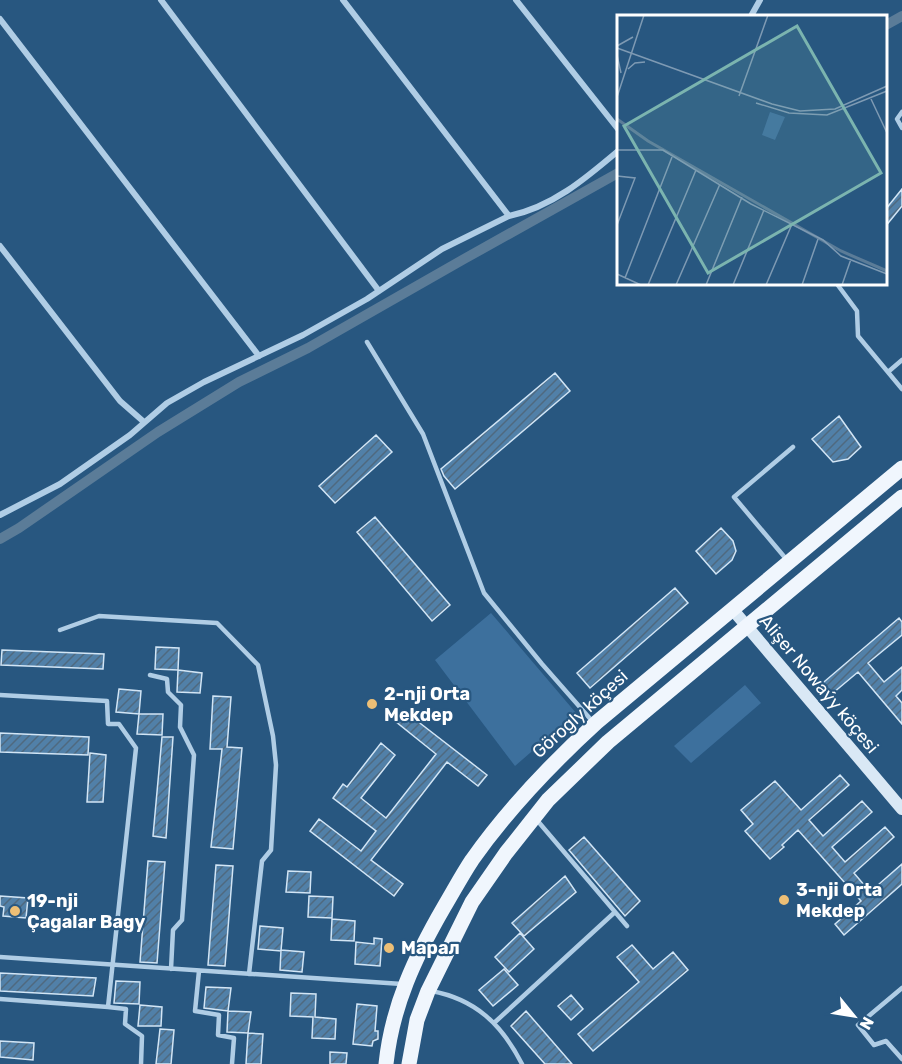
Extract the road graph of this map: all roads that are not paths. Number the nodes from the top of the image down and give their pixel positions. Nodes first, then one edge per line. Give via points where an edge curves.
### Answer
1 (161, 0) edge
2 (343, 0) edge
3 (516, 0) edge
4 (760, 0) edge
5 (752, 15) edge
6 (0, 20) edge
7 (902, 112) edge
8 (617, 128) edge
9 (902, 128) edge
10 (617, 152) edge
11 (509, 216) junction
12 (0, 246) edge
13 (838, 285) edge
14 (379, 291) junction
15 (367, 342) dead end
16 (259, 356) junction
17 (902, 360) edge
18 (888, 372) junction
19 (902, 389) edge
20 (144, 422) junction
21 (794, 447) dead end
22 (902, 468) edge
23 (902, 497) edge
24 (1, 513) edge
25 (789, 562) junction
26 (733, 610) junction
27 (746, 625) junction
28 (60, 630) dead end
29 (150, 675) dead end
30 (0, 695) edge
31 (595, 724) junction
32 (902, 809) edge
33 (534, 817) junction
34 (615, 912) junction
35 (627, 926) dead end
36 (0, 957) edge
37 (112, 965) junction
38 (171, 969) junction
39 (199, 971) junction
40 (249, 974) junction
41 (404, 984) junction
42 (902, 988) edge
43 (428, 991) junction
44 (0, 999) edge
45 (108, 1007) junction
46 (494, 1023) junction
47 (902, 1059) edge
48 (141, 1064) edge
49 (232, 1064) edge
50 (386, 1064) edge
51 (409, 1064) edge
52 (522, 1064) edge

1 - 14 street
2 - 11 street
3 - 8 street
4 - 5 street
6 - 16 street
7 - 9 lane via 897,119
10 - 11 street via 557,198
11 - 14 street via 442,249
12 - 20 street via 120,400
13 - 18 lane via 857,311 858,336
14 - 16 street
15 - 31 lane via 423,434 484,593
16 - 20 street via 204,381
17 - 18 lane
18 - 19 lane
20 - 24 street via 60,484
21 - 25 lane via 734,497
22 - 25 main road, Görogly köçesi
23 - 27 main road
25 - 26 main road, Görogly köçesi
26 - 27 street, Alişer Nowaýy köçesi
26 - 31 main road, Görogly köçesi
27 - 32 street, Alişer Nowaýy köçesi
27 - 33 main road via 608,742
28 - 40 lane via 99,616 217,623 258,665 276,765 271,850 262,861
29 - 38 lane via 167,679 168,692 181,705 180,727 194,754 182,920 173,930
30 - 37 lane via 107,701 108,724 119,724 136,748
31 - 41 main road, Görogly köçesi via 522,796 471,861
33 - 34 lane
33 - 43 main road via 472,902
34 - 35 lane
34 - 46 lane
36 - 37 lane
37 - 38 lane
37 - 45 lane
38 - 39 lane
39 - 40 lane
39 - 49 lane via 195,1011 219,1015 218,1035 234,1038
40 - 41 lane
41 - 50 main road, Görogly köçesi via 391,1027
42 - 47 lane via 858,1025 874,1045 886,1041
43 - 46 lane via 448,994
43 - 51 main road via 417,1020
44 - 45 lane
45 - 48 lane via 126,1009 125,1024 142,1036
46 - 52 lane via 510,1040

